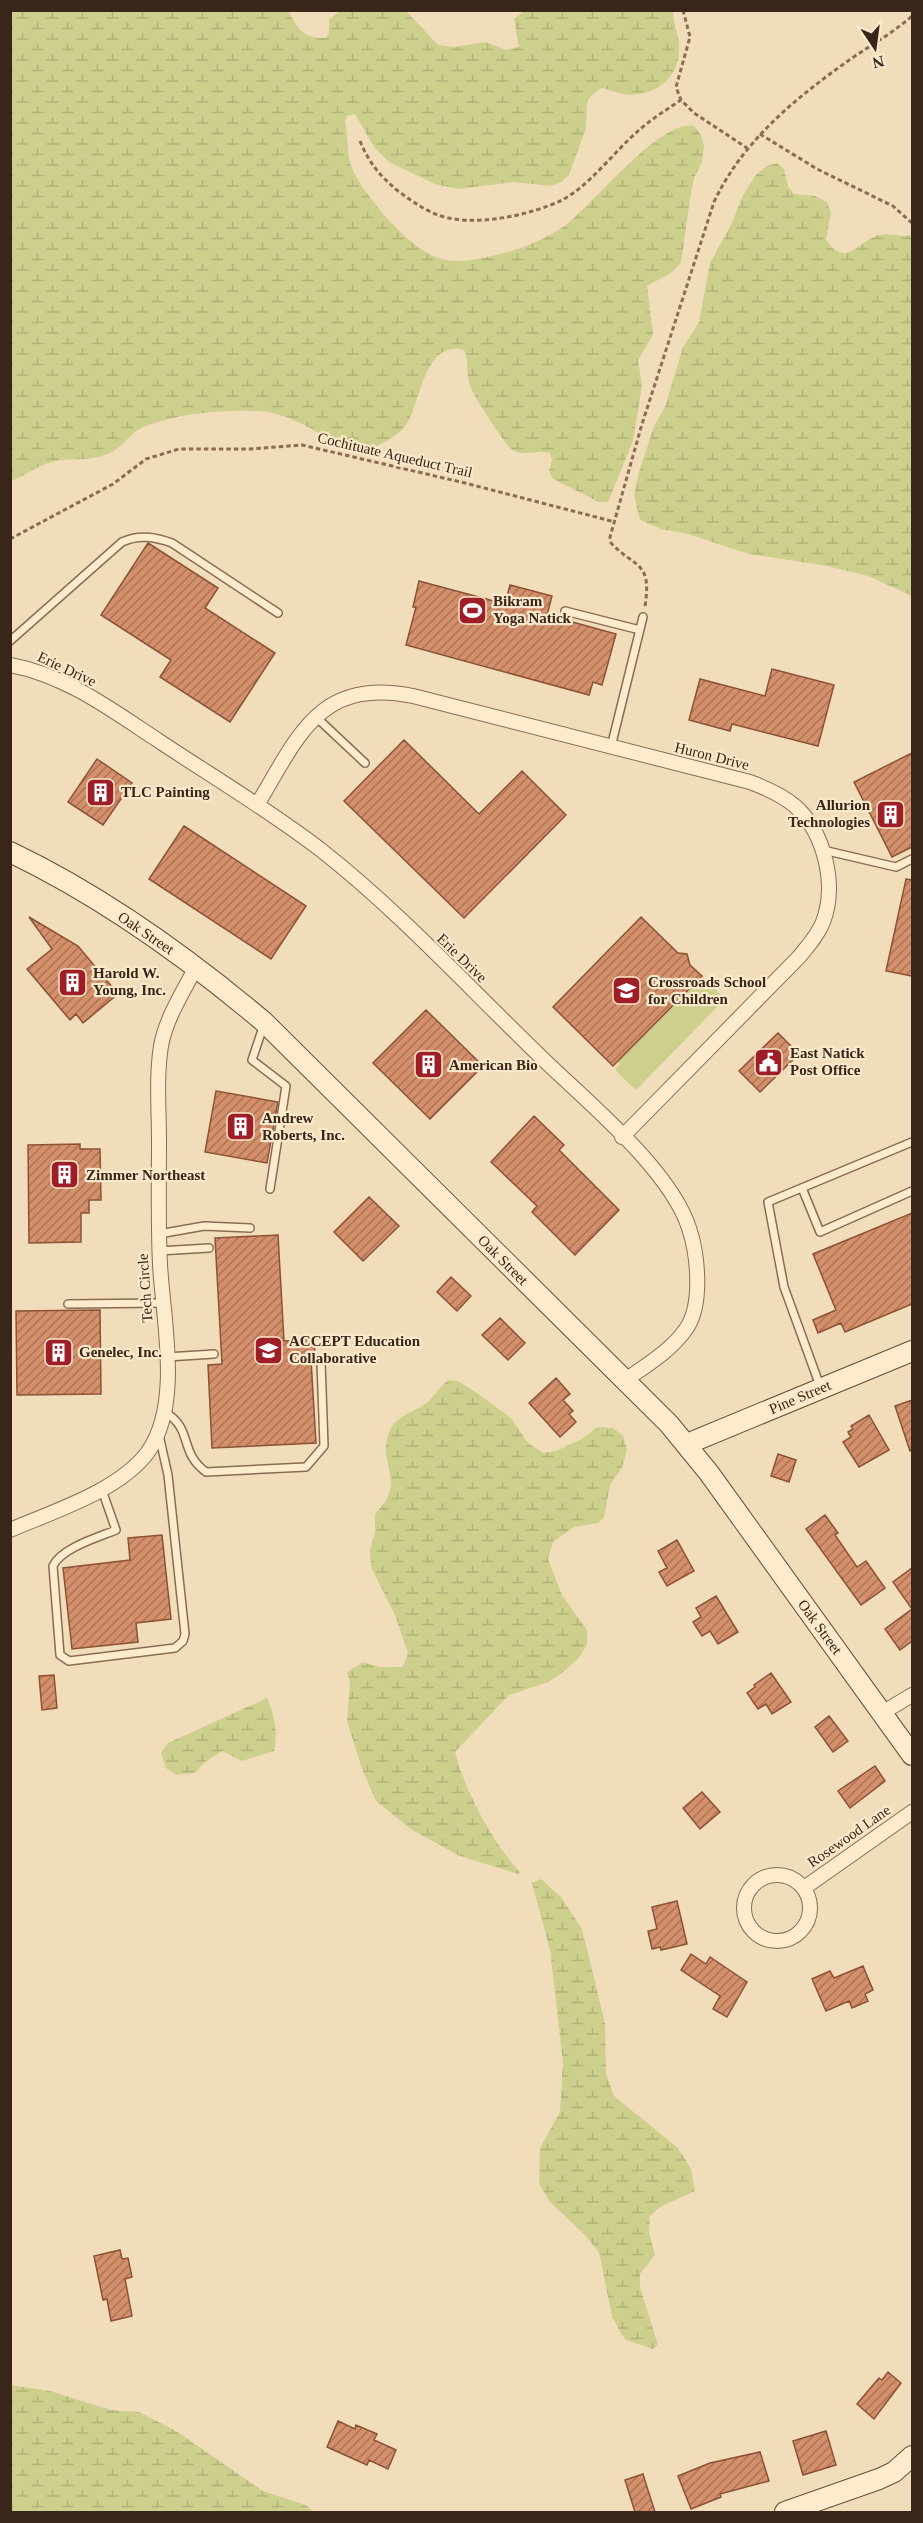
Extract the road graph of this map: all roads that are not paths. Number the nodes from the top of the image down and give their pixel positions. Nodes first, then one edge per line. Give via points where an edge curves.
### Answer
1 (565, 611) dead end
2 (278, 613) dead end
3 (643, 617) road end
4 (639, 630) junction
5 (10, 641) edge
6 (10, 665) edge
7 (315, 716) junction
8 (611, 747) junction
9 (364, 763) dead end
10 (257, 805) junction
11 (823, 850) junction
12 (14, 855) edge
13 (912, 859) edge
14 (196, 967) junction
15 (264, 1022) junction
16 (622, 1137) junction
17 (912, 1142) edge
18 (802, 1188) junction
19 (270, 1189) dead end
20 (912, 1191) edge
21 (250, 1228) dead end
22 (159, 1234) junction
23 (209, 1248) dead end
24 (159, 1251) junction
25 (162, 1303) junction
26 (68, 1304) dead end
27 (912, 1351) edge
28 (214, 1354) dead end
29 (166, 1357) junction
30 (321, 1362) dead end
31 (624, 1381) junction
32 (821, 1388) junction
33 (165, 1412) junction
34 (158, 1433) junction
35 (687, 1444) junction
36 (102, 1490) junction
37 (10, 1530) edge
38 (912, 1695) edge
39 (882, 1713) junction
40 (912, 1755) edge
41 (912, 1812) edge
42 (804, 1888) junction
43 (912, 2456) edge
44 (785, 2512) edge

1 - 4 lane
2 - 5 lane via 172,543 135,537 122,542
3 - 4 lane
4 - 8 lane
6 - 10 street, Erie Drive via 33,670 81,692
7 - 8 street, Huron Drive via 349,697 400,693
7 - 9 lane
7 - 10 street, Huron Drive
8 - 11 street, Huron Drive via 764,788 794,805 807,818
10 - 16 street, Erie Drive via 321,850 373,895
11 - 13 lane via 896,867
11 - 16 street, Huron Drive via 827,905 811,943
12 - 14 main road, Oak Street via 88,895
14 - 15 main road, Oak Street
14 - 22 street, Tech Circle via 161,1043 157,1088
15 - 19 lane via 252,1060 286,1086
15 - 31 main road, Oak Street
16 - 31 street, Erie Drive via 664,1181 680,1205 692,1240 697,1282 686,1329 661,1354
17 - 18 lane
18 - 20 lane via 820,1232
18 - 32 lane via 768,1202 784,1287
21 - 22 lane via 204,1226
22 - 24 street, Tech Circle
23 - 24 lane
24 - 25 street, Tech Circle
25 - 26 lane
25 - 29 street, Tech Circle
27 - 32 main road, Pine Street
28 - 29 lane
29 - 33 street, Tech Circle
30 - 33 lane via 324,1446 306,1467 206,1472 191,1456 177,1419
31 - 35 main road, Oak Street
32 - 35 main road, Pine Street
33 - 34 street, Tech Circle
34 - 36 street, Tech Circle via 136,1465
34 - 36 lane via 167,1469 185,1634 178,1647 71,1661 60,1655 53,1566 57,1558 79,1545 117,1530
35 - 39 main road, Oak Street
36 - 37 street, Tech Circle
38 - 39 street
39 - 40 main road, Oak Street
41 - 42 street, Rosewood Lane
42 - 42 street, Rosewood Lane via 787,1876 772,1875 752,1885 743,1910 753,1932 764,1940 778,1942 803,1930 810,1917 810,1901
43 - 44 main road via 879,2479

